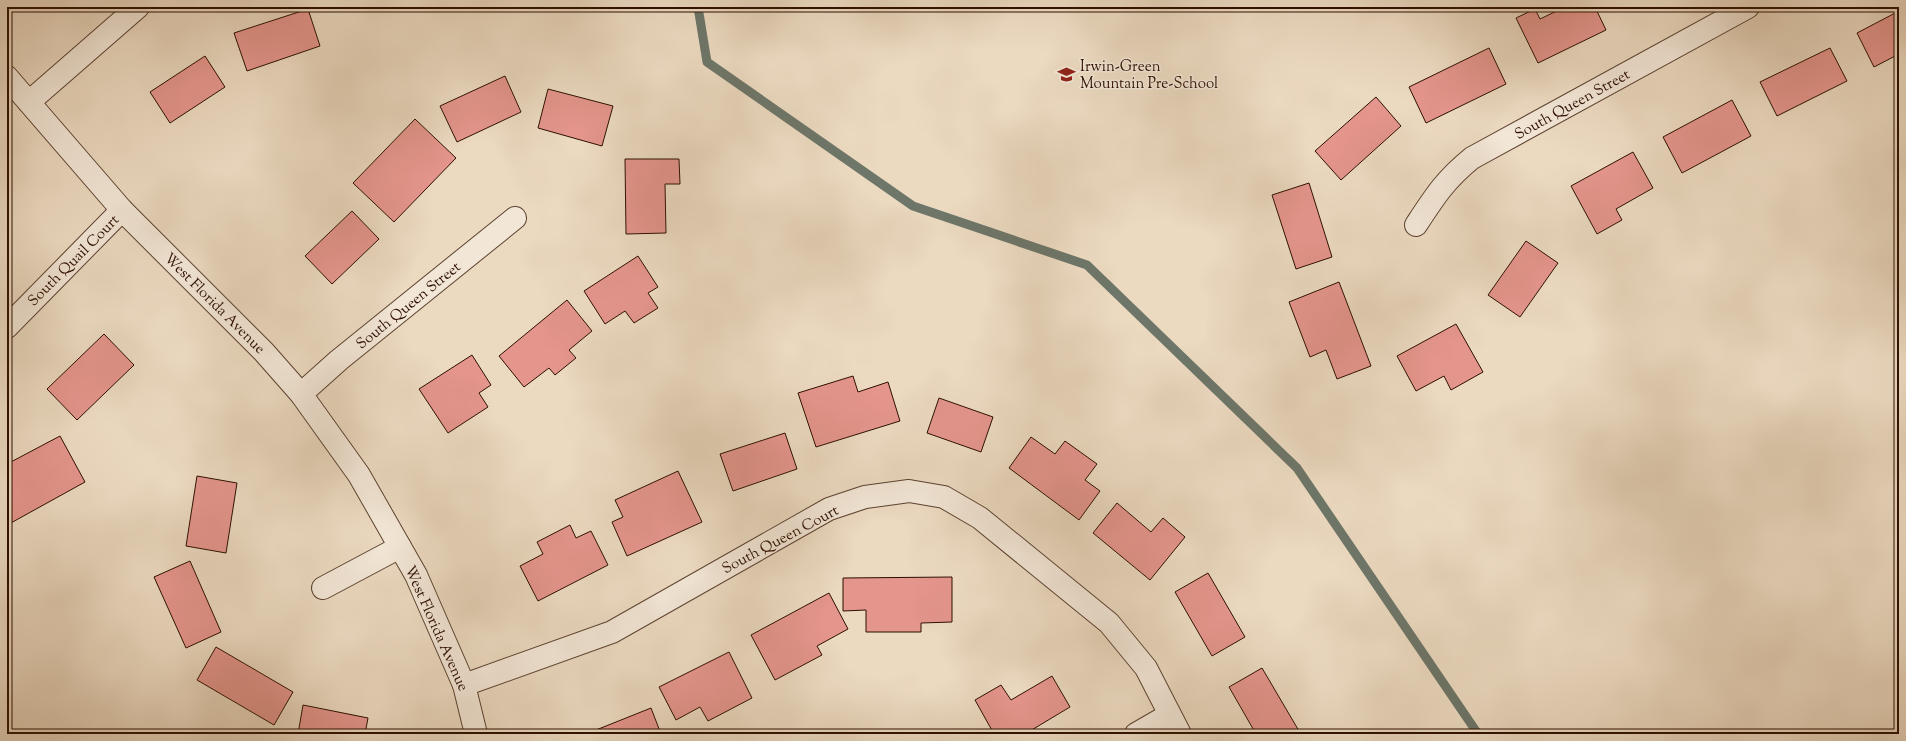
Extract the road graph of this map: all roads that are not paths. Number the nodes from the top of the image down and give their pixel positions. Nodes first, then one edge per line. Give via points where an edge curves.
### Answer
1 (138, 7) edge
2 (1748, 7) edge
3 (7, 77) edge
4 (29, 102) junction
5 (122, 210) junction
6 (515, 218) dead end
7 (1416, 225) dead end
8 (7, 327) edge
9 (301, 394) junction
10 (400, 546) junction
11 (323, 588) dead end
12 (464, 685) junction
13 (1169, 715) junction
14 (476, 734) edge
15 (1136, 734) edge
16 (1180, 734) edge

1 - 4 street
2 - 7 street, South Queen Street via 1472,158 1454,172 1438,190
3 - 4 street, West Florida Avenue
4 - 5 street, West Florida Avenue
5 - 8 street, South Quail Court
5 - 9 street, West Florida Avenue via 264,352
6 - 9 street, South Queen Street via 339,360
9 - 10 street, West Florida Avenue via 359,475
10 - 11 street, West Florida Avenue
10 - 12 street, West Florida Avenue via 416,575
12 - 13 street, South Queen Court via 612,632 829,509 865,497 909,491 944,497 980,518 1109,623 1146,668
12 - 14 street, West Florida Avenue
13 - 15 street
13 - 16 street, South Queen Court

